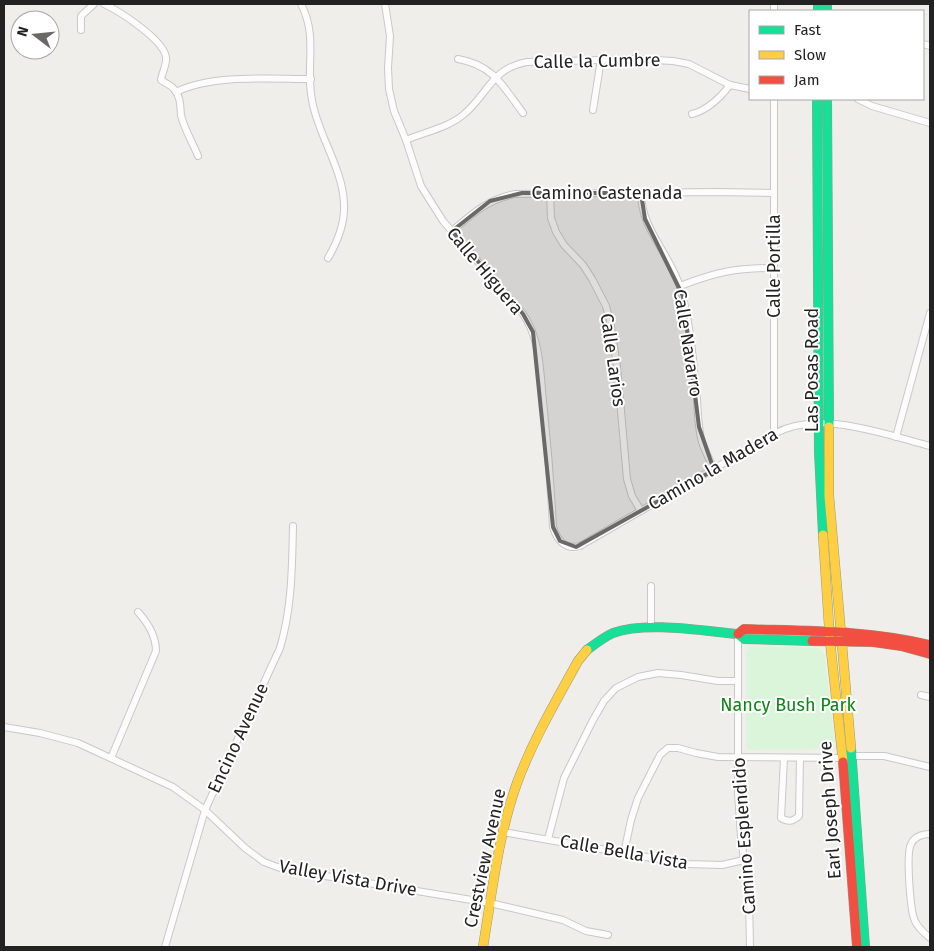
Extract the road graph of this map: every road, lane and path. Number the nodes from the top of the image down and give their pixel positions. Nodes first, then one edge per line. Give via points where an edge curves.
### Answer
1 (94, 4) edge
2 (104, 4) edge
3 (300, 4) edge
4 (385, 4) edge
5 (81, 30) dead end
6 (601, 59) junction
7 (458, 60) dead end
8 (496, 78) junction
9 (311, 80) junction
10 (730, 85) junction
11 (749, 89) edge
12 (176, 92) junction
13 (774, 100) edge
14 (817, 100) edge
15 (827, 100) edge
16 (860, 100) edge
17 (593, 110) dead end
18 (523, 113) dead end
19 (692, 114) dead end
20 (930, 123) edge
21 (406, 140) junction
22 (198, 156) dead end
23 (550, 193) junction
24 (641, 193) junction
25 (774, 193) junction
26 (452, 231) junction
27 (328, 258) dead end
28 (774, 268) junction
29 (680, 286) junction
30 (930, 318) edge
31 (824, 424) junction
32 (774, 434) junction
33 (896, 437) junction
34 (930, 446) edge
35 (714, 470) junction
36 (641, 511) junction
37 (292, 526) dead end
38 (564, 544) joint
39 (651, 586) dead end
40 (138, 612) dead end
41 (651, 627) junction
42 (738, 634) junction
43 (829, 636) junction
44 (842, 636) junction
45 (930, 645) edge
46 (930, 654) edge
47 (738, 681) junction
48 (921, 695) dead end
49 (930, 697) edge
50 (4, 727) edge
51 (738, 757) junction
52 (848, 757) junction
53 (110, 758) junction
54 (784, 758) junction
55 (800, 758) junction
56 (930, 767) edge
57 (205, 810) junction
58 (503, 832) junction
59 (930, 834) edge
60 (548, 840) junction
61 (624, 853) junction
62 (744, 860) junction
63 (490, 903) junction
64 (608, 934) dead end
65 (930, 938) edge
66 (165, 947) edge
67 (483, 947) edge
68 (750, 947) edge
69 (857, 947) edge
70 (865, 947) edge

1 - 5 street via 81,16
2 - 12 street via 160,45 166,59 161,80
3 - 9 street via 311,32
4 - 21 street, Calle Higuera via 390,36 389,89
6 - 8 street, Calle la Cumbre via 527,62 511,66
6 - 10 street, Calle la Cumbre via 682,62
6 - 17 street
7 - 8 street via 484,67
8 - 18 street
8 - 21 street, Calle la Cumbre via 457,120
9 - 12 street via 220,80
9 - 27 street via 312,104 344,196 342,230
10 - 11 street, Calle la Cumbre
10 - 19 street via 716,101
12 - 22 street via 183,123
13 - 25 street, Calle Portilla
14 - 31 main road, Las Posas Road
15 - 31 main road, Las Posas Road
16 - 20 street
21 - 26 street, Calle Higuera via 421,186
23 - 24 street, Camino Castenada
23 - 26 street, Camino Castenada via 498,198
23 - 36 street, Calle Larios via 551,218 556,232 592,279 606,306 617,366 627,479
24 - 25 street, Camino Castenada
24 - 29 street, Calle Navarro via 645,219
25 - 28 street, Calle Portilla
26 - 38 street, Calle Higuera via 523,314 533,332 550,471 553,527 557,538
28 - 29 street via 724,271
28 - 32 street, Calle Portilla
29 - 35 street, Calle Navarro via 691,343 701,440
30 - 33 street
31 - 32 street, Camino la Madera via 793,425
31 - 33 street, Camino la Madera
31 - 43 main road, Las Posas Road via 822,532
31 - 44 main road, Las Posas Road
32 - 35 street, Camino la Madera
33 - 34 street, Camino la Madera
35 - 36 street, Camino la Madera
36 - 38 street, Camino la Madera via 580,546
37 - 57 street, Encino Avenue via 291,597 280,648
39 - 41 street
40 - 53 street via 154,636 156,651
41 - 42 main road, Crestview Avenue
41 - 58 main road, Crestview Avenue via 614,633 594,644 578,660 526,758
42 - 43 main road, Crestview Avenue via 744,639
42 - 47 street, Camino Esplendido
43 - 44 main road, Crestview Avenue
43 - 52 main road, Earl Joseph Drive
44 - 45 main road via 892,635
44 - 46 main road
44 - 52 main road, Earl Joseph Drive
47 - 51 street, Camino Esplendido
47 - 60 street via 658,673 638,677 616,688 593,720 564,778
48 - 49 street
50 - 53 street, Valley Vista Drive via 66,739
51 - 54 street
51 - 61 street via 705,755 673,747 663,751 634,806
51 - 62 street, Camino Esplendido
52 - 55 street
52 - 56 street via 884,756
52 - 69 main road, Earl Joseph Drive
52 - 70 main road, Earl Joseph Drive
53 - 57 street, Valley Vista Drive via 173,787
54 - 55 street
54 - 55 street via 781,818 787,822 799,816
57 - 63 street, Valley Vista Drive via 264,862 283,869
57 - 66 street, Encino Avenue
58 - 60 street, Calle Bella Vista
58 - 63 main road, Crestview Avenue
59 - 65 street via 913,840 908,854 912,912 917,925
60 - 61 street, Calle Bella Vista
61 - 62 street, Calle Bella Vista via 706,866
62 - 68 street, Camino Esplendido
63 - 64 street, Valley Vista Drive via 563,920 586,931
63 - 67 main road, Crestview Avenue

